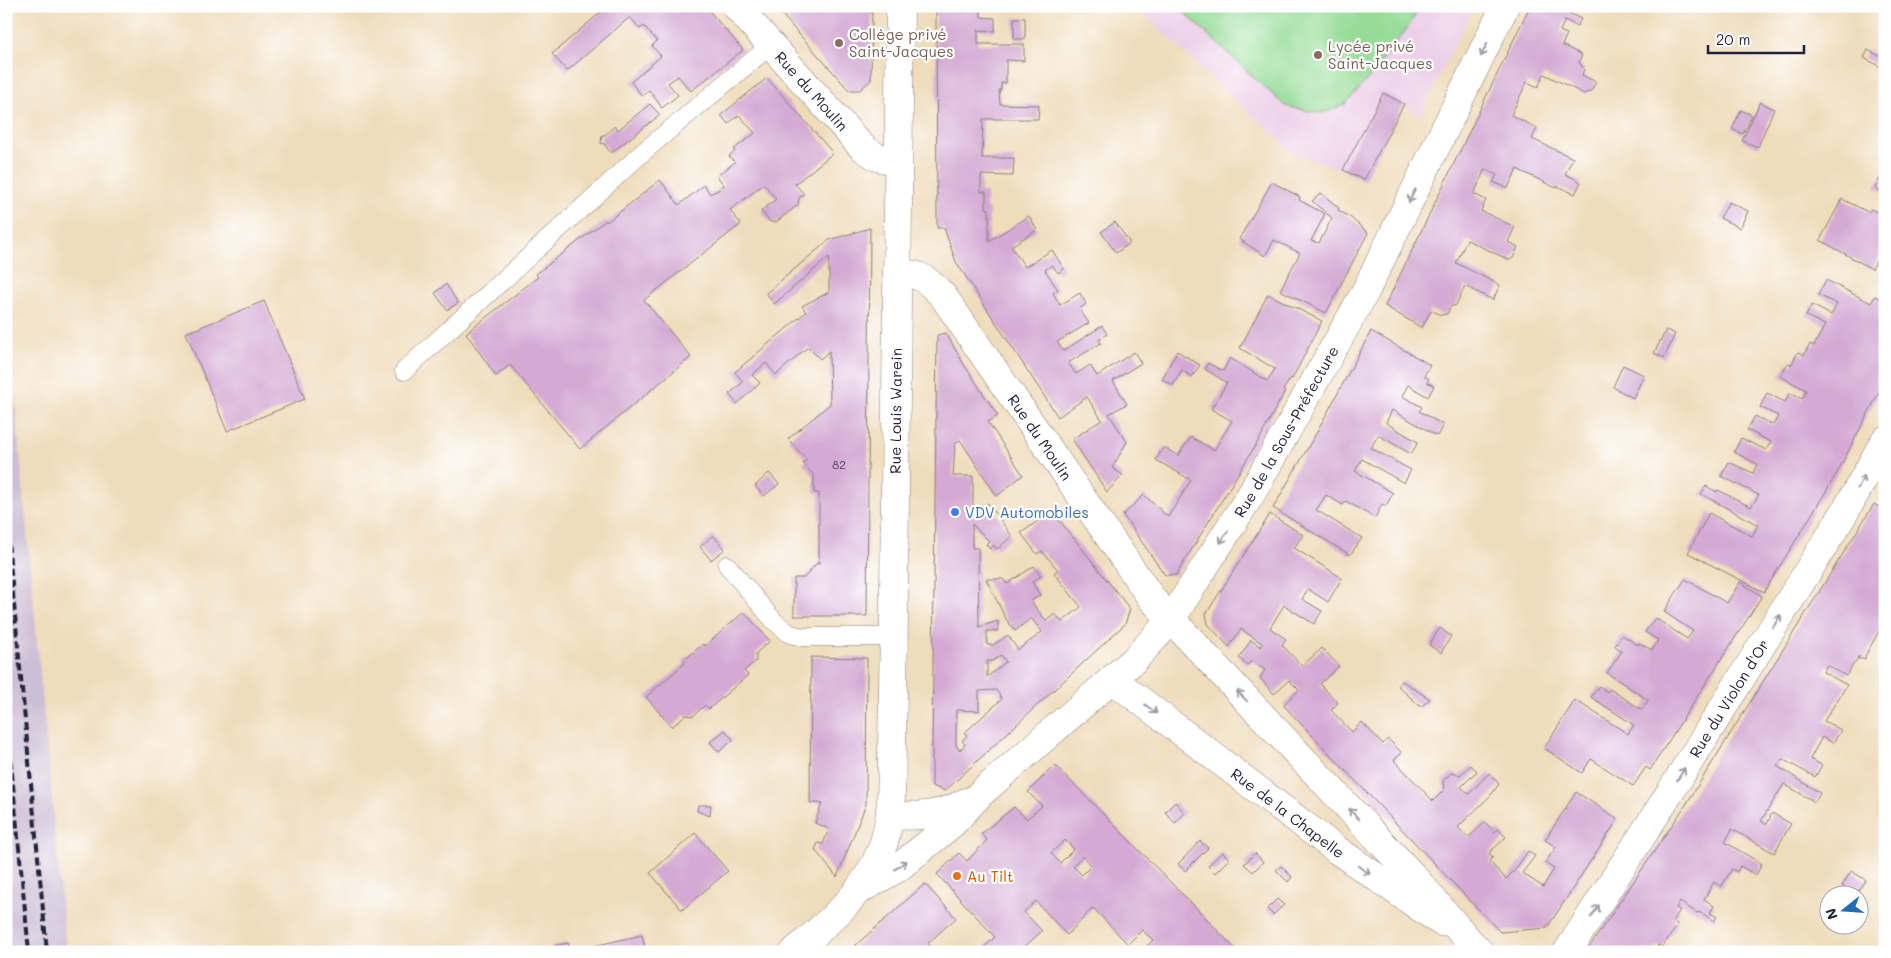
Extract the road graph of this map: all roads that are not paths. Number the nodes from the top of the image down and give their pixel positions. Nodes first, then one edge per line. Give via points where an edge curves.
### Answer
1 (736, 6) edge
2 (900, 6) edge
3 (1505, 6) edge
4 (771, 45) junction
5 (898, 162) junction
6 (897, 273) junction
7 (404, 371) dead end
8 (1885, 440) edge
9 (727, 565) dead end
10 (1170, 621) junction
11 (894, 637) junction
12 (1112, 679) junction
13 (980, 794) junction
14 (890, 815) junction
15 (859, 890) junction
16 (1475, 946) edge
17 (794, 952) edge
18 (1568, 952) edge

1 - 4 street, Rue du Moulin
2 - 5 street, Rue Louis Warein
3 -> 10 street, Rue de la Sous-Préfecture via 1365,292 1250,496
4 - 5 street, Rue du Moulin via 862,147 877,157
4 - 7 lane via 642,153
5 - 6 street, Rue Louis Warein
6 - 10 street, Rue du Moulin via 923,277 943,296 1116,549
6 - 11 street, Rue Louis Warein
18 -> 8 street, Rue du Violon d'Or via 1846,510
9 - 11 lane via 774,621 790,634 803,637
10 - 12 street, Rue de la Sous-Préfecture
16 -> 10 street, Rue de la Chapelle via 1406,868
11 - 14 street, Rue Louis Warein
12 - 13 street, Rue de la Sous-Préfecture
12 -> 16 street, Rue de la Chapelle via 1337,850
13 - 14 street, Rue de la Sous-Préfecture via 951,810 932,815
15 -> 13 street, Rue de la Sous-Préfecture via 907,861 952,824
14 - 15 street, Rue Louis Warein via 880,852
15 - 17 street via 841,911

